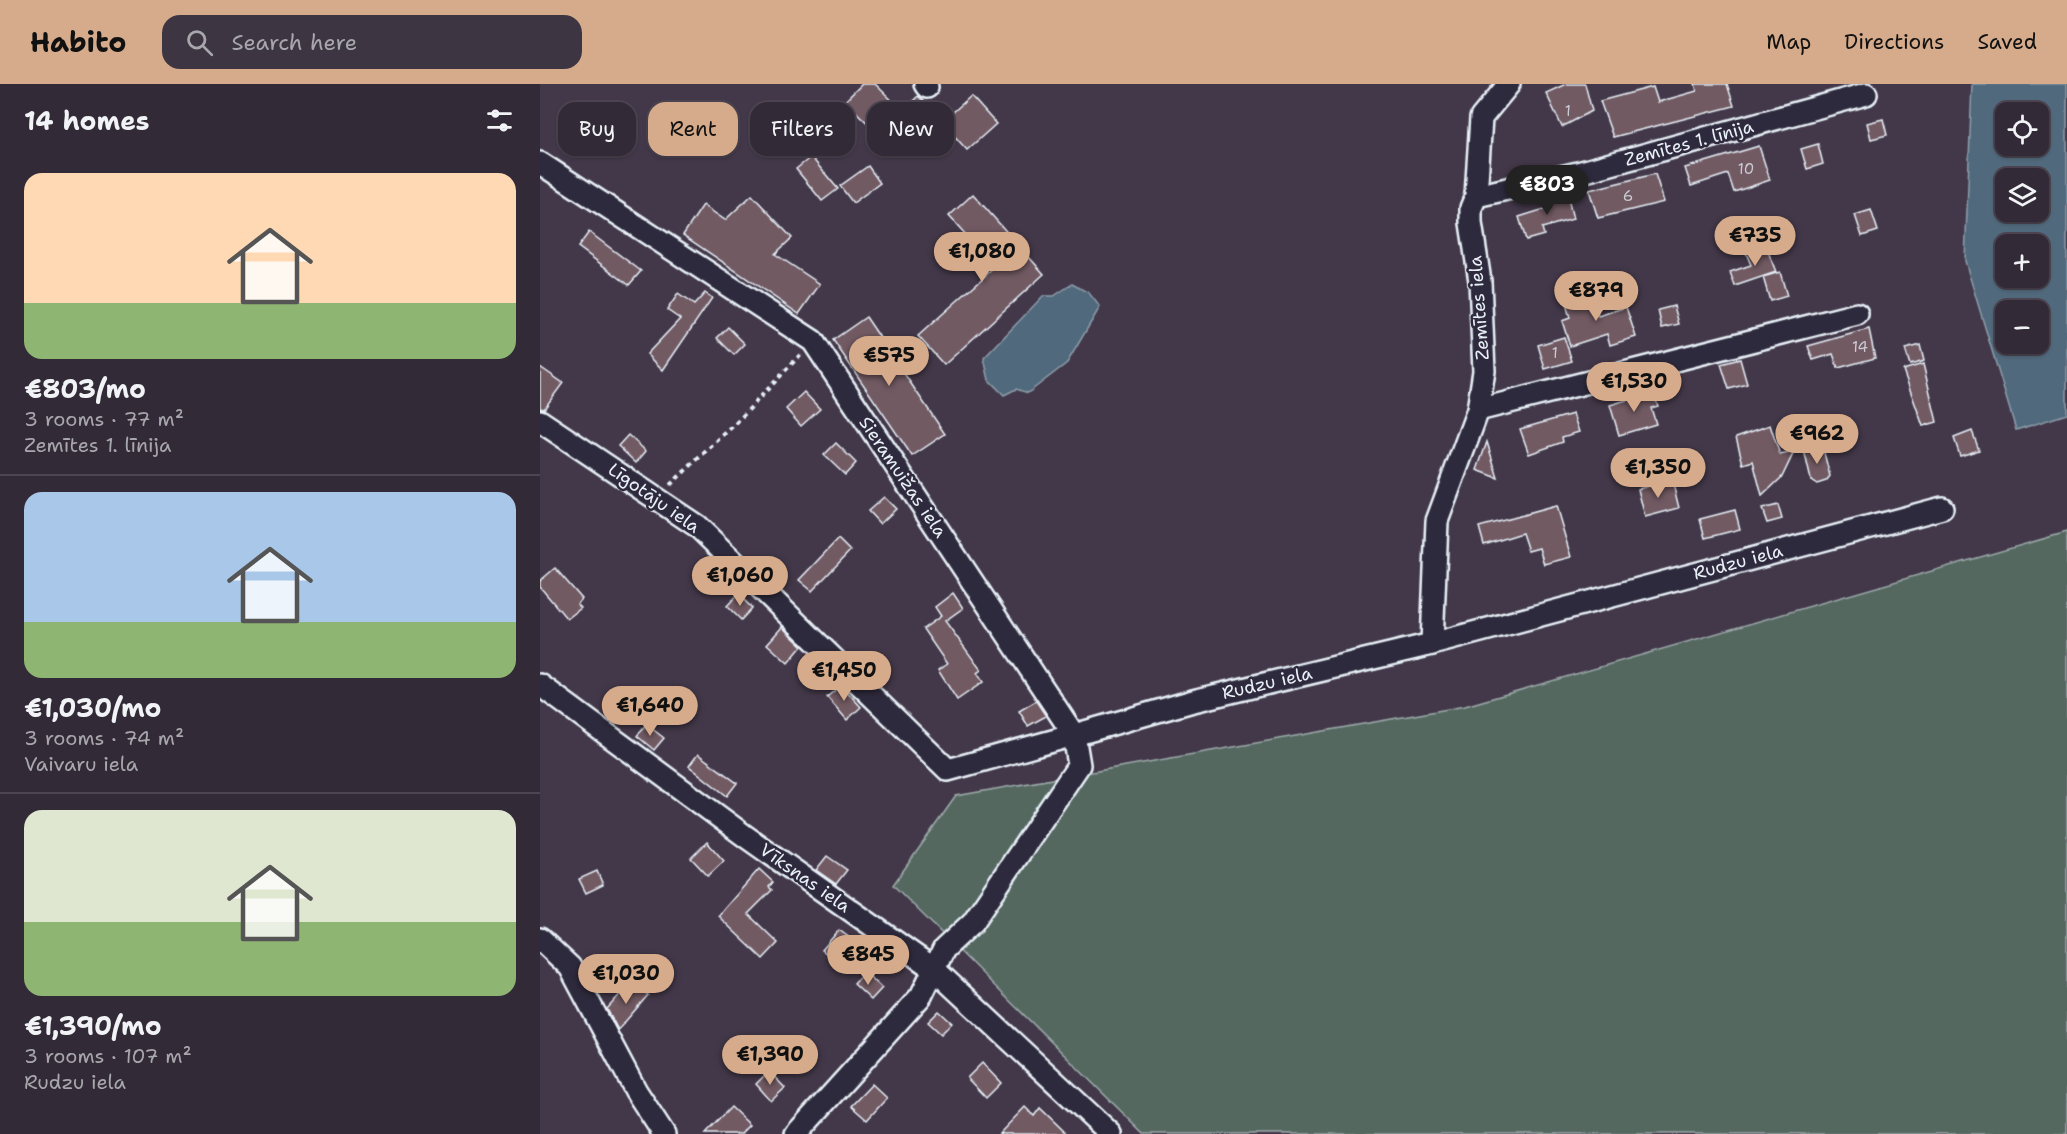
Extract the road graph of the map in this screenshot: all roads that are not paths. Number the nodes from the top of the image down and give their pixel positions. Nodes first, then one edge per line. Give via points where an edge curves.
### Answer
1 (1509, 84) edge
2 (1866, 94) dead end
3 (540, 163) edge
4 (1476, 196) junction
5 (1857, 314) dead end
6 (1478, 410) junction
7 (540, 421) edge
8 (1942, 508) dead end
9 (1432, 644) junction
10 (540, 685) edge
11 (1074, 735) junction
12 (540, 939) edge
13 (934, 969) junction
14 (664, 1134) edge
15 (796, 1134) edge
16 (1111, 1134) edge

1 - 4 street, Zemītes iela via 1481,118
2 - 4 street, Zemītes 1. līnija via 1578,173
3 - 11 street, Sieramuižas iela via 813,341
4 - 6 street, Zemītes iela via 1471,223 1484,335
5 - 6 street
6 - 9 street, Zemītes iela via 1437,521
7 - 11 street, Līgotāju iela via 697,526 948,770
8 - 9 street, Rudzu iela
9 - 11 street, Rudzu iela via 1193,700
10 - 13 street, Vīksnas iela
11 - 13 street via 1079,765 973,922 944,949
12 - 14 street via 570,967 636,1091
13 - 15 street via 921,996
13 - 16 street, Vīksnas iela

